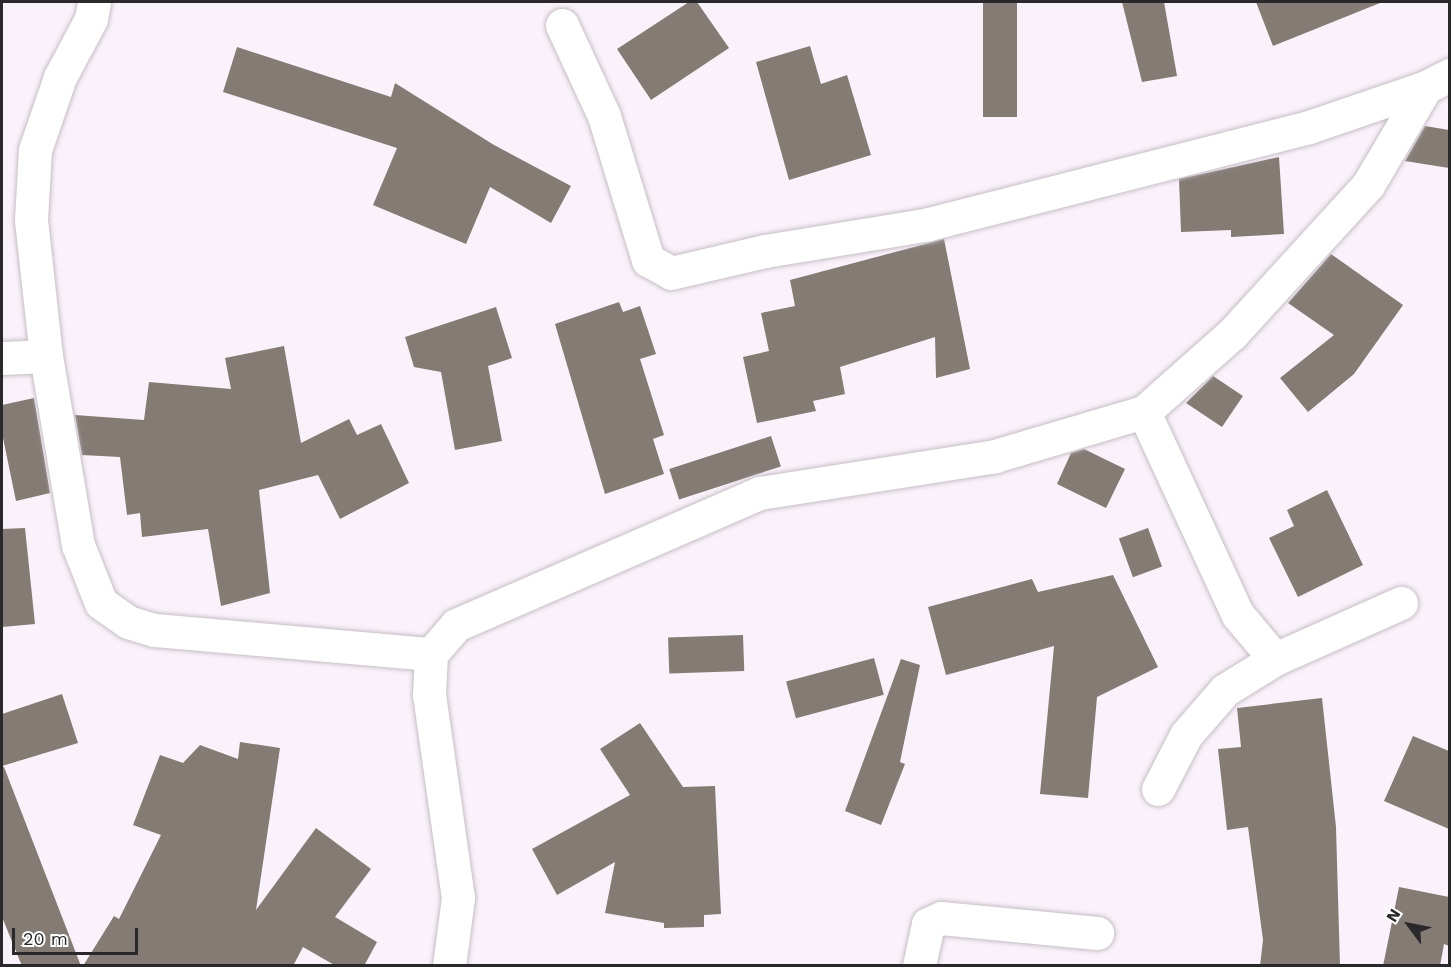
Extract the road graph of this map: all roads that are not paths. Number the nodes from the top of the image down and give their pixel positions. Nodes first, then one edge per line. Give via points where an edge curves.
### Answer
1 (94, 2) edge
2 (562, 25) dead end
3 (1438, 81) edge
4 (46, 356) junction
5 (2, 358) edge
6 (1144, 412) junction
7 (1401, 603) dead end
8 (431, 654) junction
9 (1275, 660) junction
10 (1158, 789) dead end
11 (1097, 933) dead end
12 (449, 966) edge
13 (919, 966) edge

1 - 4 street via 92,18 60,77 35,150 31,220
2 - 3 street via 604,116 648,260 671,273 765,251 929,224 1309,127
3 - 6 street via 1368,185 1232,334
4 - 5 street
4 - 8 street via 78,545 101,603 128,622 156,630
6 - 8 street via 995,456 760,493 456,625
6 - 9 street via 1238,615
7 - 9 street
8 - 12 street via 429,695 458,898
9 - 10 street via 1225,690 1186,735
11 - 13 street via 941,918 928,924

